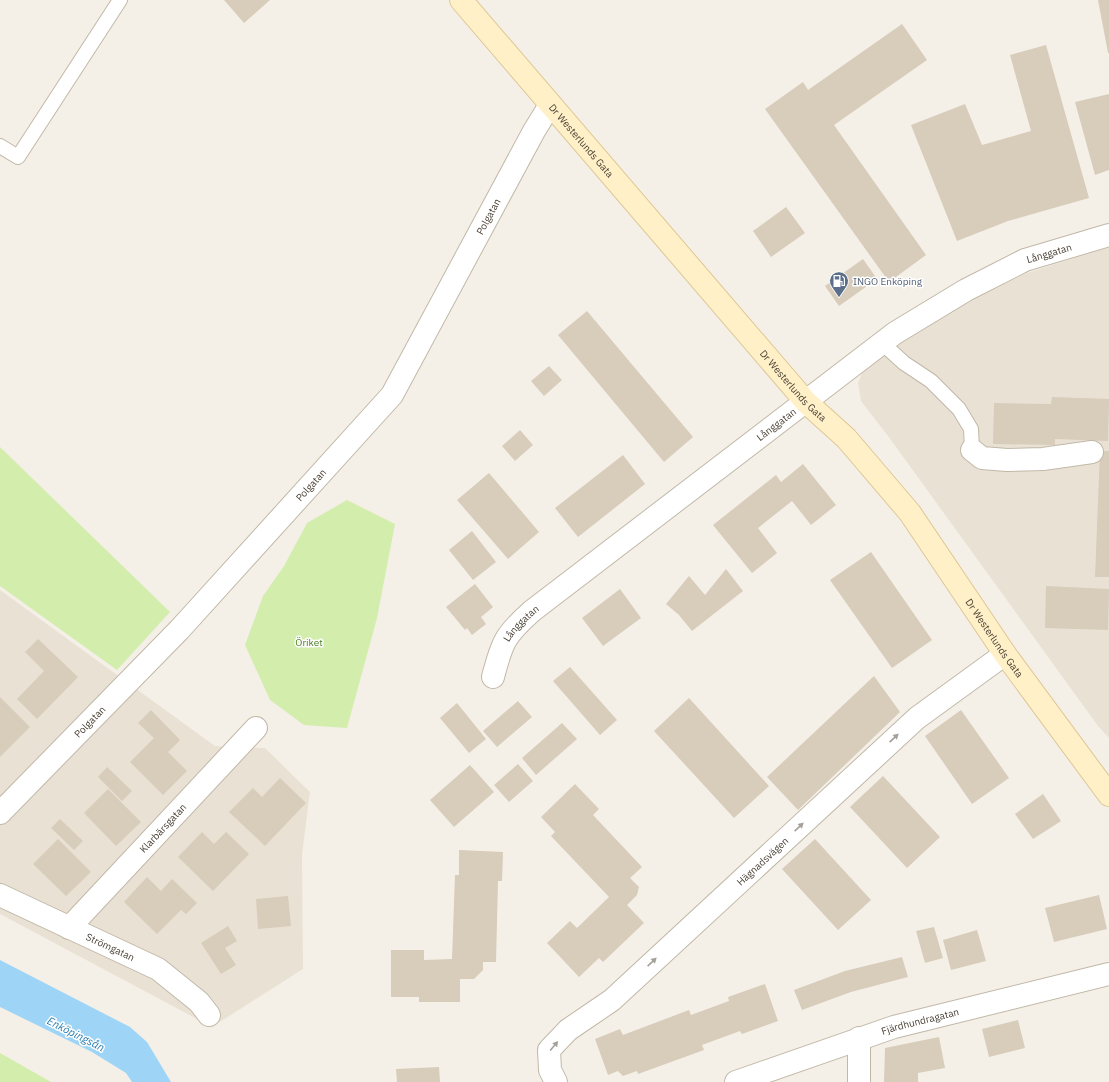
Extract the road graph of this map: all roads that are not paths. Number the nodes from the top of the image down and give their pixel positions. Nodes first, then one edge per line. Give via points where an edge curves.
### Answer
1 (120, 0) edge
2 (461, 0) edge
3 (550, 105) junction
4 (0, 146) edge
5 (1109, 235) edge
6 (882, 343) junction
7 (806, 402) junction
8 (972, 450) joint
9 (1092, 452) dead end
10 (1005, 654) junction
11 (493, 677) dead end
12 (256, 728) dead end
13 (1107, 795) edge
14 (0, 813) edge
15 (0, 895) edge
16 (69, 928) junction
17 (1109, 974) edge
18 (209, 1015) dead end
19 (859, 1038) junction
20 (556, 1082) edge
21 (736, 1082) edge
22 (859, 1082) edge

1 - 4 lane via 18,157
2 - 3 main road, Dr Westerlunds Gata
3 - 7 main road, Dr Westerlunds Gata
3 - 14 street, Polgatan via 392,395 180,629
5 - 6 street, Långgatan via 1025,260 966,290
6 - 7 street, Långgatan
6 - 8 lane via 904,363 931,381 959,409 971,429
7 - 10 main road, Dr Westerlunds Gata via 846,438 910,513
7 - 11 street, Långgatan via 527,615 513,628 501,647
8 - 9 street via 982,458 1007,460 1043,459
10 - 13 main road, Dr Westerlunds Gata
20 -> 10 street, Hägnadsvägen via 550,1070 549,1050 568,1030 612,1000 917,718
12 - 16 street, Klarbärsgatan
15 - 16 street, Strömgatan
16 - 18 street, Strömgatan via 158,969 199,1002
17 - 19 street, Fjärdhundragatan
19 - 21 street, Fjärdhundragatan
19 - 22 street

